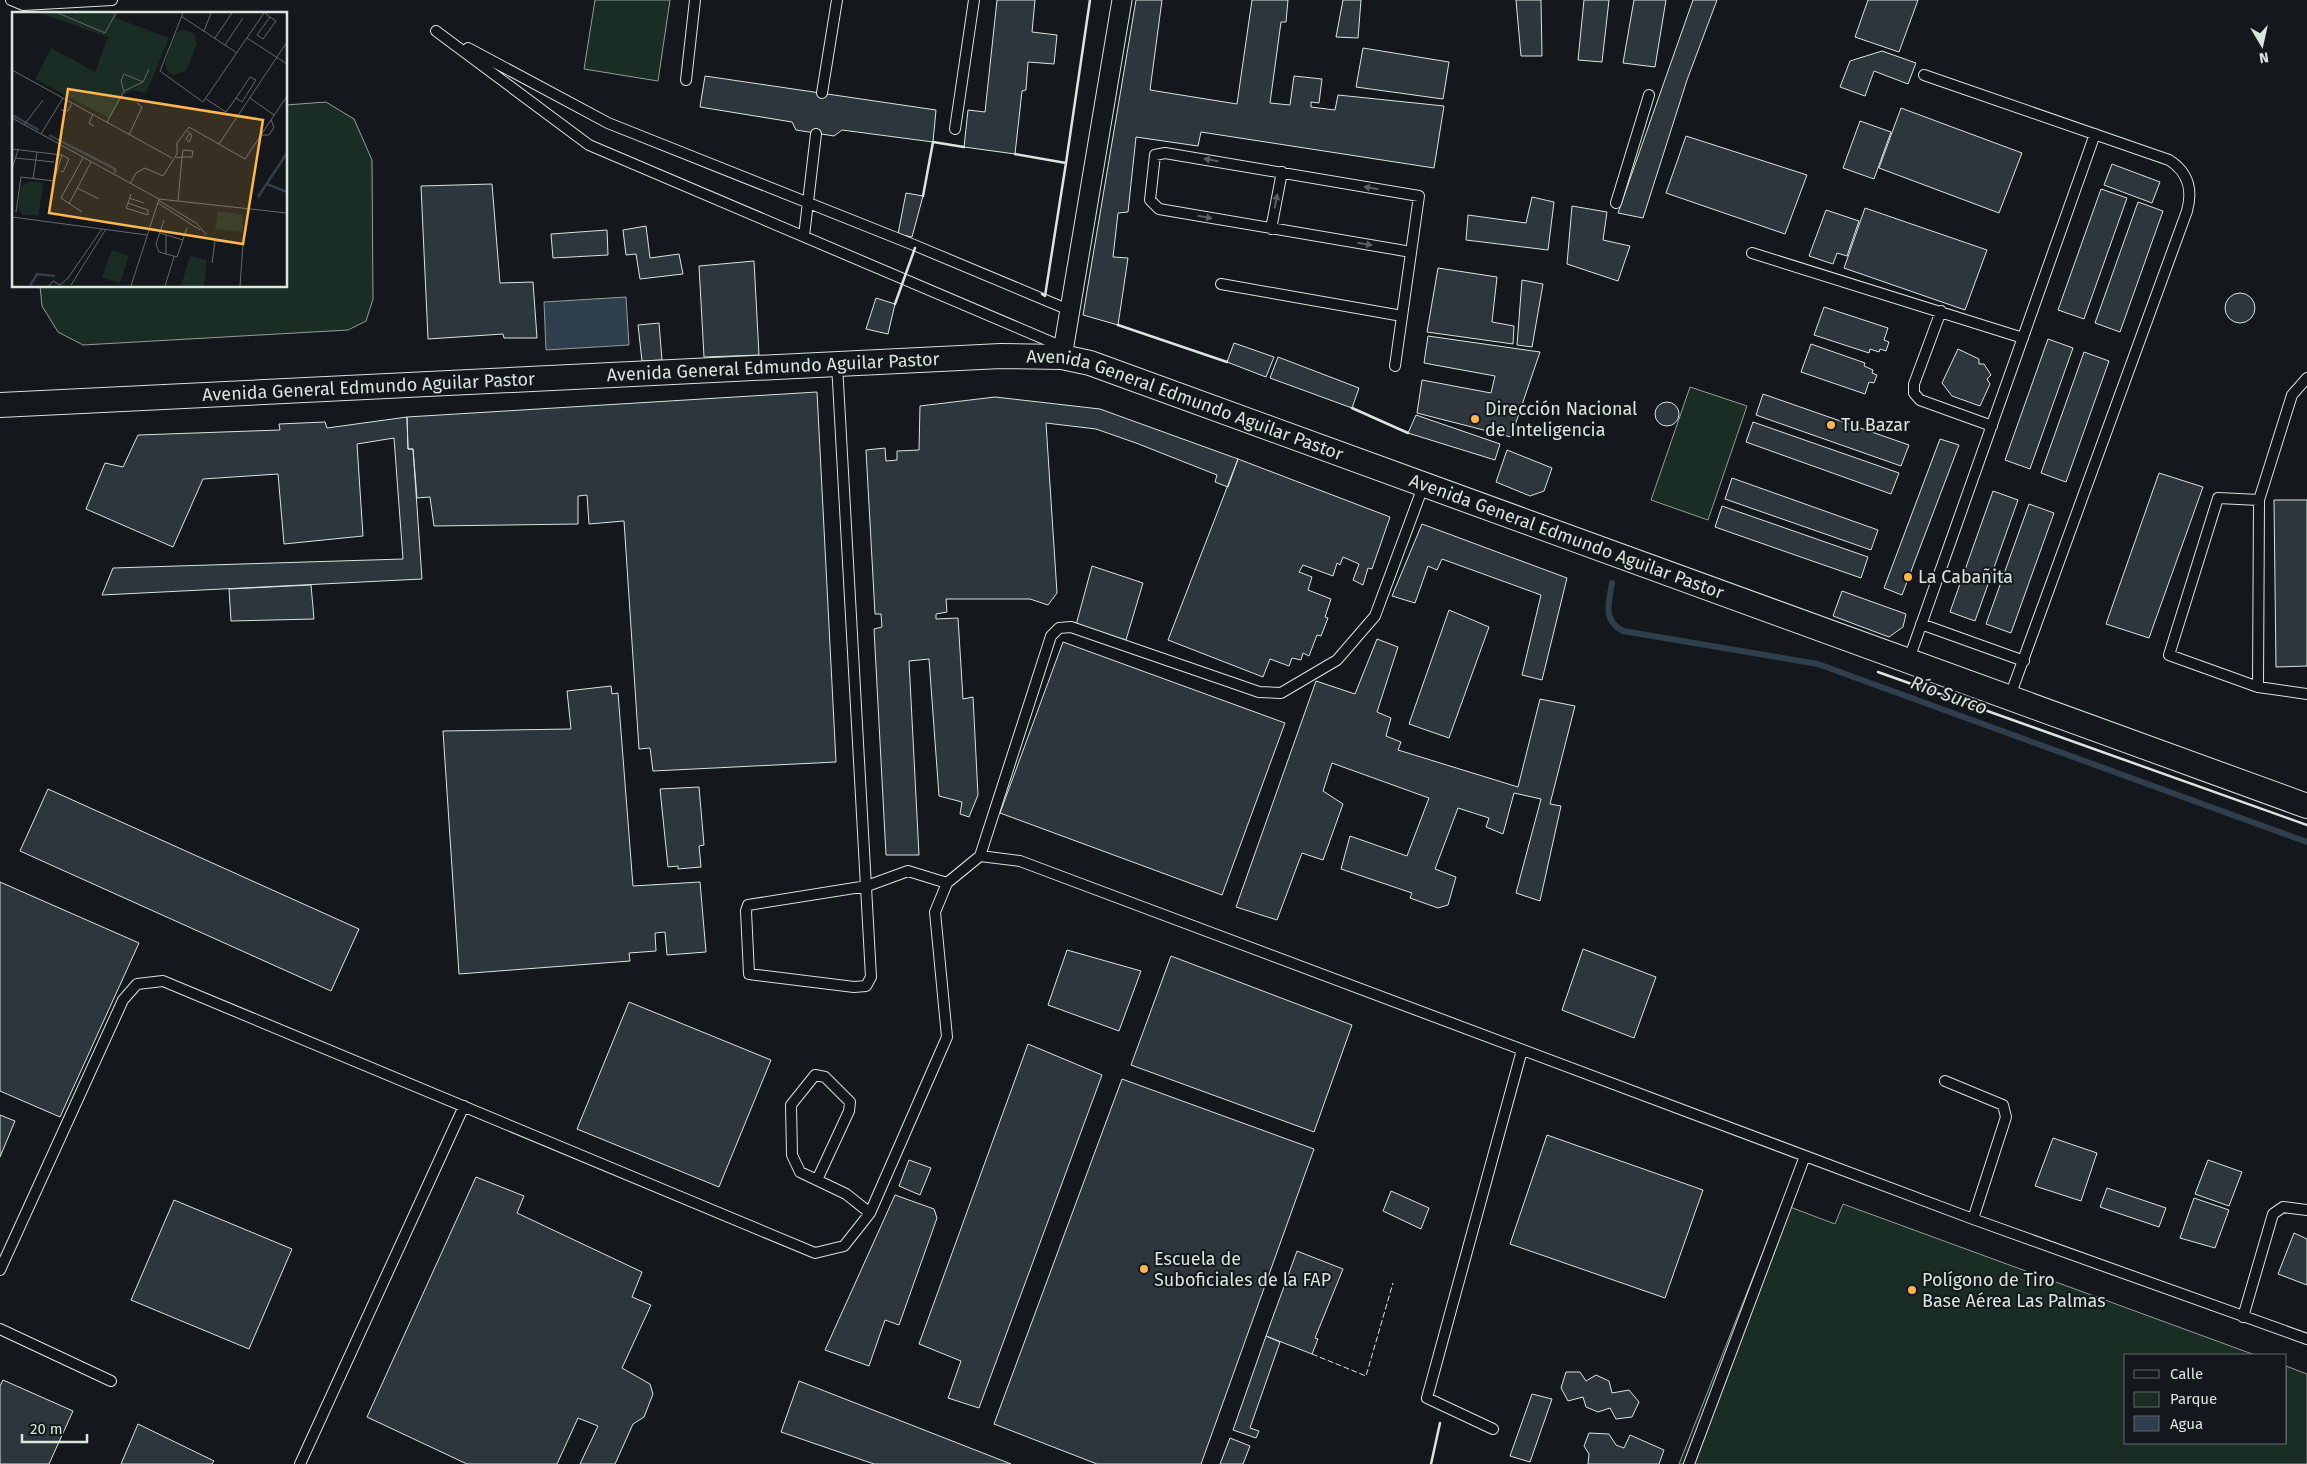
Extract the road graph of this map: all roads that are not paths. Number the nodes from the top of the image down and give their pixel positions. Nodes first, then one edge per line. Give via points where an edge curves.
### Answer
1 (11, 0) edge
2 (112, 0) edge
3 (695, 0) edge
4 (837, 0) edge
5 (974, 0) edge
6 (1122, 0) edge
7 (1924, 74) dead end
8 (686, 80) dead end
9 (822, 93) dead end
10 (1649, 95) dead end
11 (956, 129) dead end
12 (816, 134) dead end
13 (2095, 134) junction
14 (1282, 172) junction
15 (808, 203) junction
16 (1616, 204) dead end
17 (1270, 229) junction
18 (804, 236) junction
19 (1411, 252) junction
20 (1752, 254) dead end
21 (1221, 284) dead end
22 (1069, 310) junction
23 (1940, 311) junction
24 (1402, 316) junction
25 (2023, 338) junction
26 (1063, 352) junction
27 (836, 364) junction
28 (1394, 366) dead end
29 (2307, 378) edge
30 (0, 405) edge
31 (1992, 426) junction
32 (1424, 484) junction
33 (2259, 500) junction
34 (1921, 624) junction
35 (1909, 659) junction
36 (2024, 661) junction
37 (2258, 687) junction
38 (2307, 694) edge
39 (2010, 696) junction
40 (2307, 806) edge
41 (980, 856) junction
42 (947, 883) junction
43 (867, 886) junction
44 (1522, 1050) junction
45 (1945, 1081) dead end
46 (464, 1106) junction
47 (1805, 1156) junction
48 (816, 1180) junction
49 (2307, 1210) edge
50 (870, 1213) junction
51 (1973, 1219) junction
52 (0, 1270) edge
53 (2243, 1317) junction
54 (0, 1329) edge
55 (2307, 1339) edge
56 (111, 1381) dead end
57 (1493, 1429) dead end
58 (300, 1464) edge
59 (1689, 1464) edge

1 - 2 lane via 23,6
3 - 8 lane
4 - 9 lane
5 - 11 lane
6 - 22 street
7 - 13 lane
10 - 16 lane
12 - 15 lane
13 - 25 lane
13 - 36 lane via 2177,165 2188,181 2190,201
17 -> 14 lane
14 -> 17 lane via 1166,152 1155,155 1150,200 1159,210
19 -> 14 lane via 1420,196
15 - 18 lane
15 - 18 lane via 608,124 436,31 590,145
15 - 22 lane
17 -> 19 lane
18 - 26 lane
19 - 24 lane
20 - 23 lane
21 - 24 lane
22 - 26 street
23 - 25 lane
23 - 31 lane via 1914,384 1914,393 1920,400
24 - 28 lane
25 - 31 lane
26 - 27 street, Avenida General Edmundo Aguilar Pastor
26 - 32 street, Avenida General Edmundo Aguilar Pastor
27 - 30 street, Avenida General Edmundo Aguilar Pastor
27 - 43 lane
29 - 33 lane via 2292,395
31 - 34 lane
32 - 35 street, Avenida General Edmundo Aguilar Pastor
32 - 41 lane via 1375,616 1337,660 1281,692 1259,692 1070,627 1059,628 1051,636
33 - 37 lane
33 - 37 lane via 2218,498 2169,655
34 - 35 lane
34 - 36 lane
35 - 39 street, Avenida General Edmundo Aguilar Pastor
36 - 39 lane
37 - 38 lane
39 - 40 street, Avenida General Edmundo Aguilar Pastor
41 - 42 lane
41 - 44 lane via 1020,861
42 - 43 lane via 908,871
42 - 50 lane via 935,912 946,1037
43 - 43 lane via 748,905 749,974 866,986 871,977
44 - 47 lane
44 - 57 lane via 1427,1398
45 - 51 lane via 2003,1105 2006,1111
46 - 50 lane via 815,1253 844,1246
46 - 52 lane via 163,981 137,984 123,1000
46 - 58 lane
47 - 51 lane
47 - 59 lane
48 - 48 lane via 800,1172 792,1155 790,1121 791,1105 815,1075 825,1077 850,1102 849,1111
48 - 50 lane via 846,1194
49 - 53 lane via 2283,1207 2273,1214
51 - 53 lane
53 - 55 lane
54 - 56 lane

